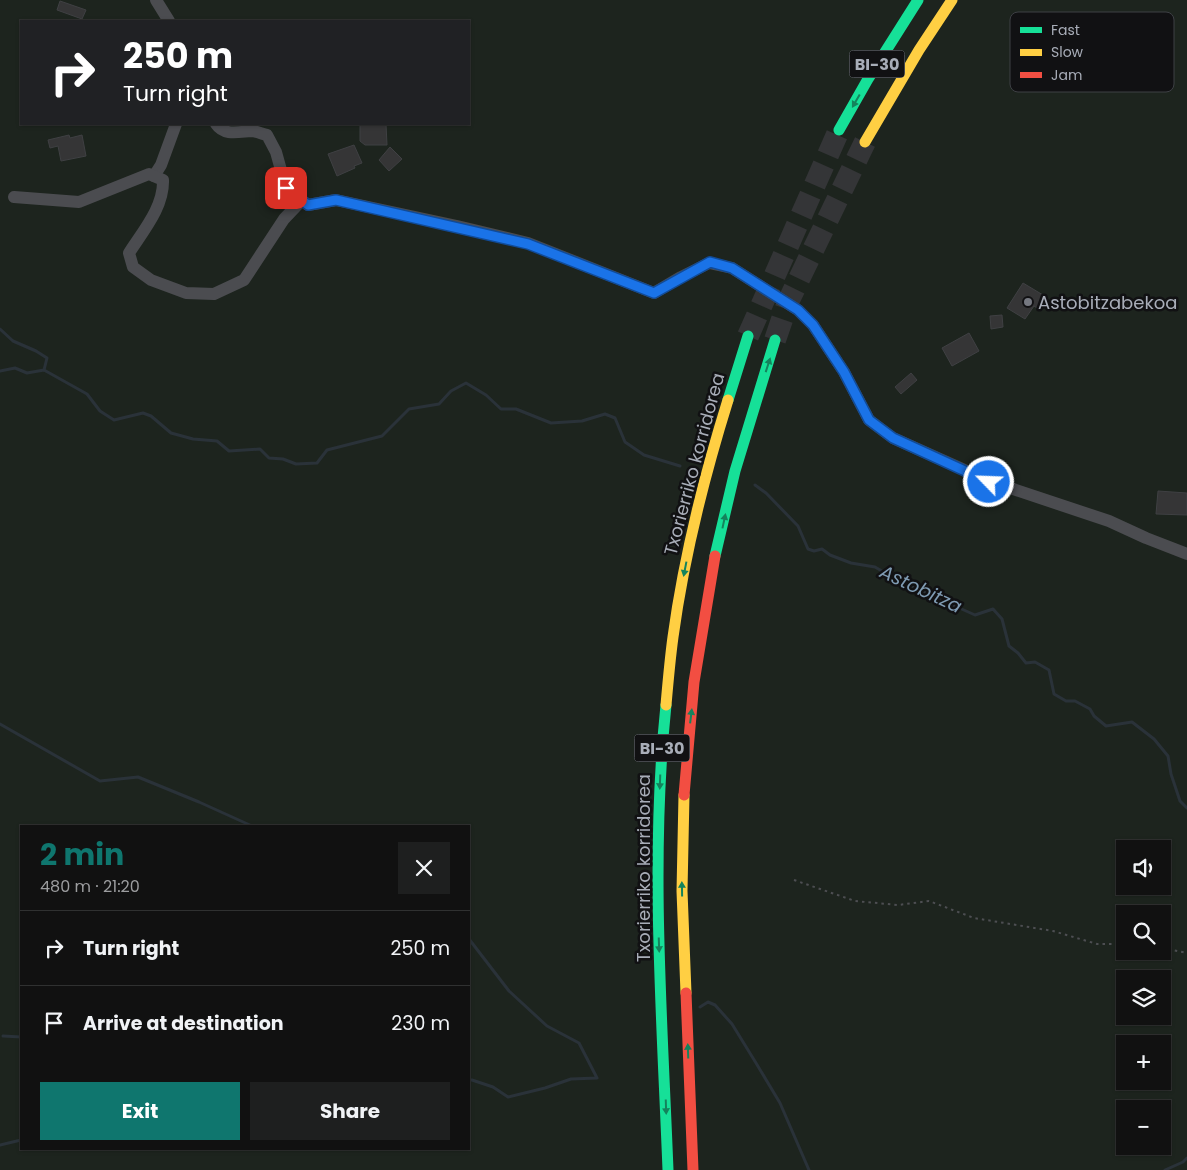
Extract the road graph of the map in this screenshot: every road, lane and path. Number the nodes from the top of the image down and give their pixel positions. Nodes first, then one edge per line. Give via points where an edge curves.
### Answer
1 (156, 0) edge
2 (918, 0) edge
3 (952, 0) edge
4 (962, 0) edge
5 (168, 20) edge
6 (919, 50) junction
7 (176, 125) edge
8 (217, 125) edge
9 (839, 130) tunnel mouth
10 (865, 142) tunnel mouth
11 (154, 176) junction
12 (14, 197) dead end
13 (302, 200) junction
14 (748, 336) tunnel mouth
15 (775, 340) tunnel mouth
16 (1187, 554) edge
17 (794, 880) dead end
18 (1116, 944) edge
19 (1171, 950) edge
20 (1187, 953) edge
21 (668, 1170) edge
22 (693, 1170) edge

1 - 5 street
2 -> 9 highway, BI-30
3 - 6 highway, BI-30
4 - 6 highway
6 - 10 highway, BI-30
7 - 11 street
8 - 13 street via 233,134 253,131 267,135 276,152 286,188
11 - 12 street via 149,174 79,202
11 - 13 street via 163,180 163,191 151,219 129,253 133,267 151,280 186,292 214,294 244,280 284,218
13 - 16 street via 308,205 336,200 528,244 654,293 710,262 732,268 798,310 813,325 844,372 869,420 893,438 989,482 1109,521
14 -> 21 highway, Txorierriko korridorea / BI-30 via 712,450 692,534 673,636 660,760 658,925
22 -> 15 highway, BI-30 via 682,874 688,735 703,626 730,490
17 - 18 path via 855,901 898,905 929,901 974,918 1053,931 1097,944
19 - 20 path

